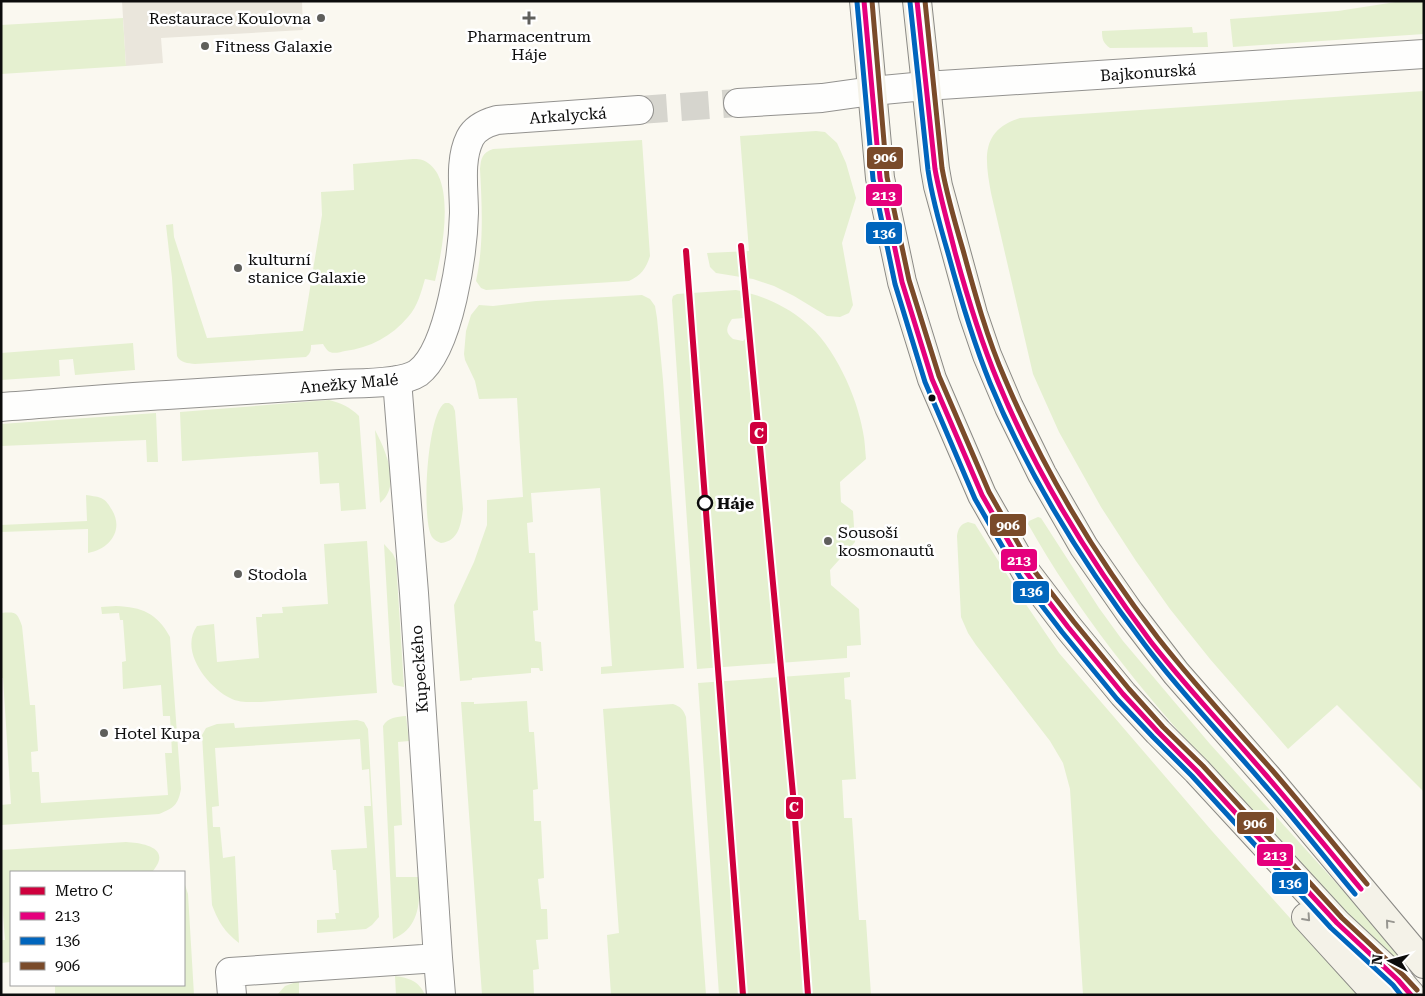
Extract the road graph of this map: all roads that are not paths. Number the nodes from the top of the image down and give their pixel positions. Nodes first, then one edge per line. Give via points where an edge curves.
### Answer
1 (864, 1) edge
2 (917, 1) edge
3 (1424, 54) edge
4 (925, 86) junction
5 (872, 91) junction
6 (738, 103) tunnel mouth
7 (639, 110) tunnel mouth
8 (497, 120) joint
9 (397, 380) junction
10 (1, 407) edge
11 (1158, 732) junction
12 (438, 958) junction
13 (1424, 964) edge
14 (232, 995) edge
15 (441, 995) edge
16 (1377, 995) edge
17 (1411, 995) edge

1 - 5 main road
2 - 4 main road
3 - 4 street, Bajkonurská
4 - 5 street, Bajkonurská
13 -> 4 main road via 1176,673 1084,547 1054,497 1009,407 973,314 938,186
5 - 6 street via 822,98
5 - 11 main road via 880,178 902,282 932,379 982,496 1026,572 1068,628
7 - 8 street, Arkalycká
8 - 9 street, Anežky Malé via 475,131 466,148 463,235 443,331 436,349 419,372
9 - 10 street, Anežky Malé
9 - 12 street, Kupeckého
11 -> 16 main road via 1178,777
11 - 17 main road via 1336,923
12 - 14 street via 230,972
12 - 15 street, Kupeckého

